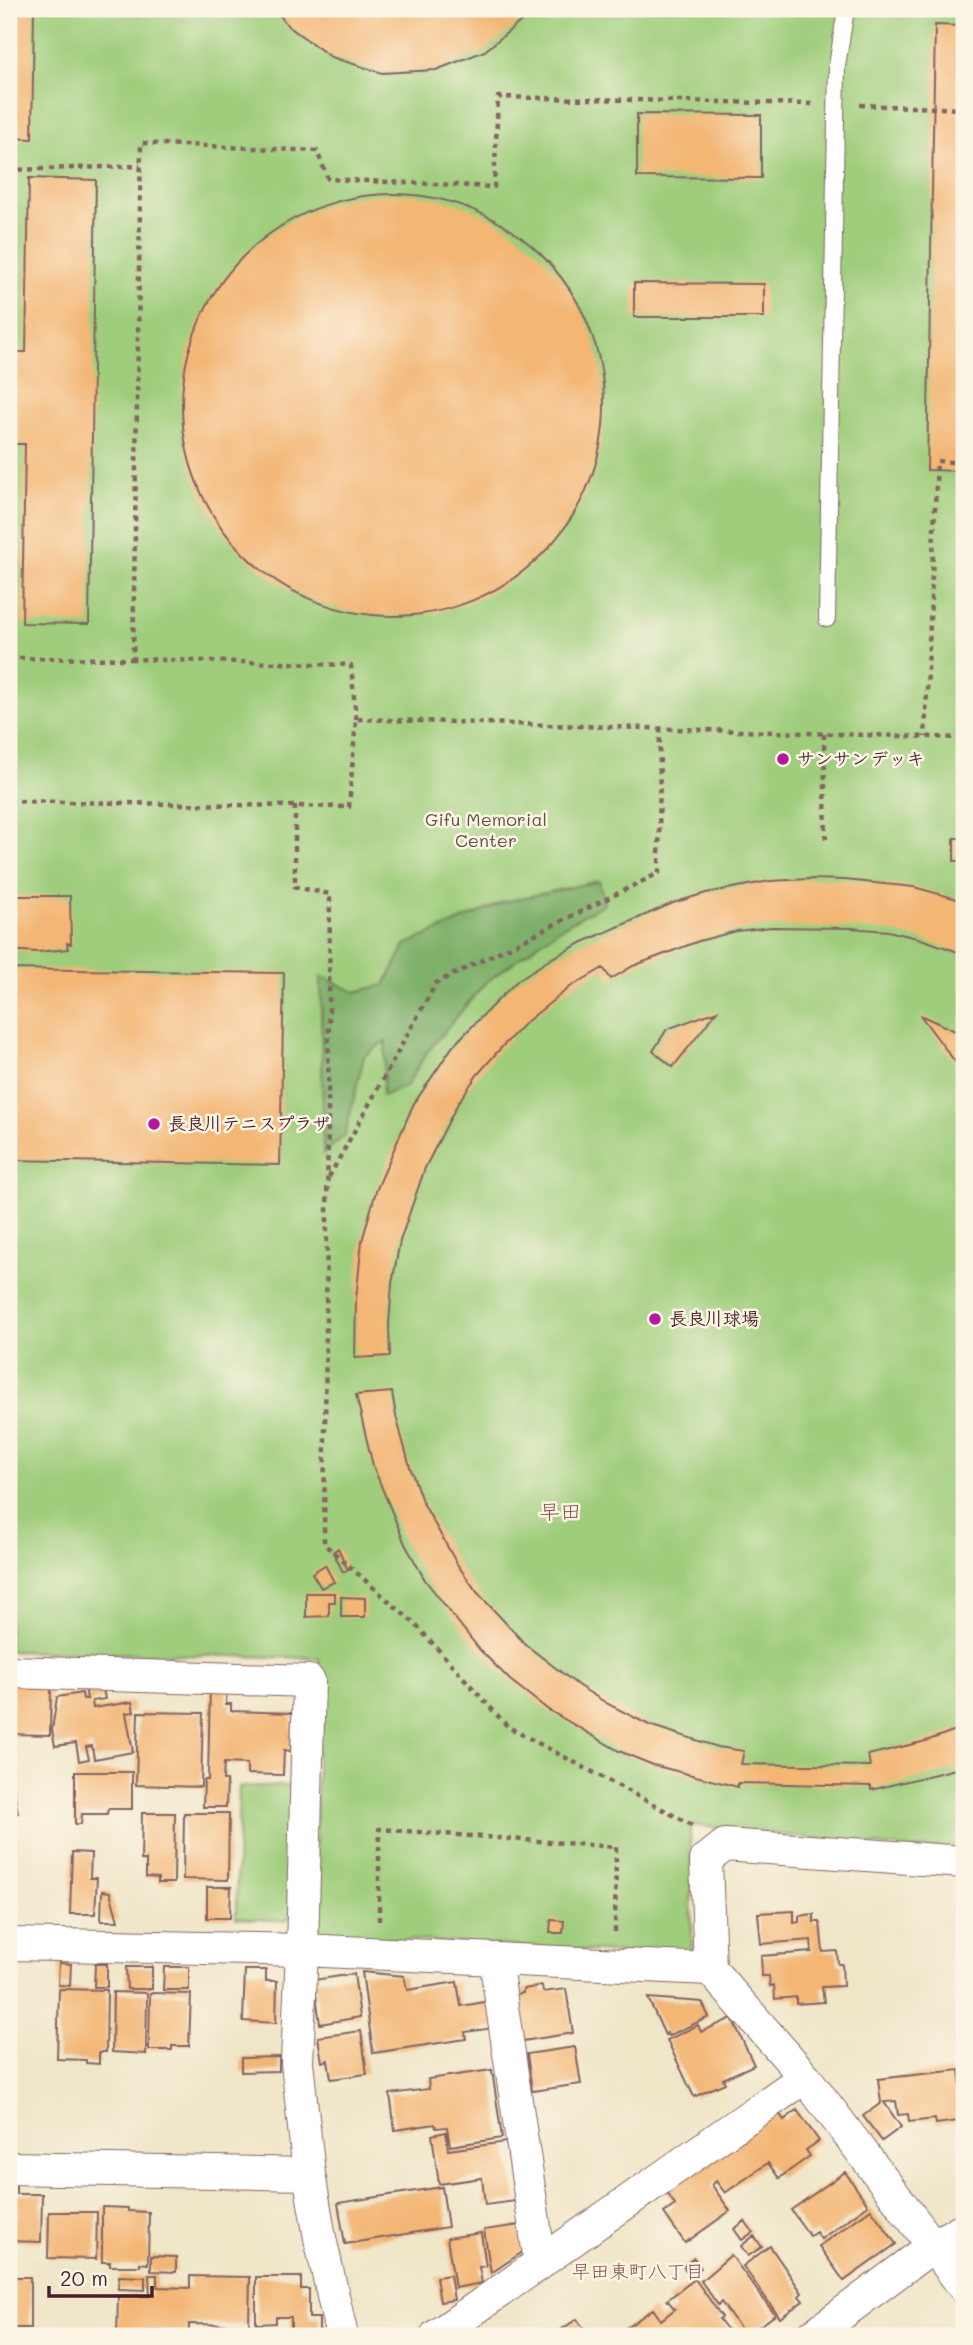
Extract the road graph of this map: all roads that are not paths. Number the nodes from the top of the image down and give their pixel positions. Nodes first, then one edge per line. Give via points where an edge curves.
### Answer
1 (846, 9) edge
2 (827, 619) dead end
3 (9, 1672) edge
4 (964, 1862) edge
5 (9, 1944) edge
6 (302, 1950) junction
7 (495, 1959) junction
8 (710, 1969) junction
9 (805, 2077) junction
10 (9, 2168) edge
11 (309, 2174) junction
12 (964, 2228) edge
13 (933, 2246) junction
14 (540, 2262) junction
15 (964, 2287) edge
16 (342, 2336) edge
17 (436, 2336) edge
18 (812, 2336) edge

1 - 2 lane via 837,66
3 - 6 street via 309,1681
4 - 8 street via 725,1845 706,1860
5 - 6 street
6 - 7 street
6 - 11 street via 297,2062
7 - 8 street
7 - 14 street
8 - 9 street
9 - 13 street
9 - 14 street
10 - 11 street
11 - 16 street
12 - 13 street
13 - 15 street
13 - 18 street
14 - 17 street

